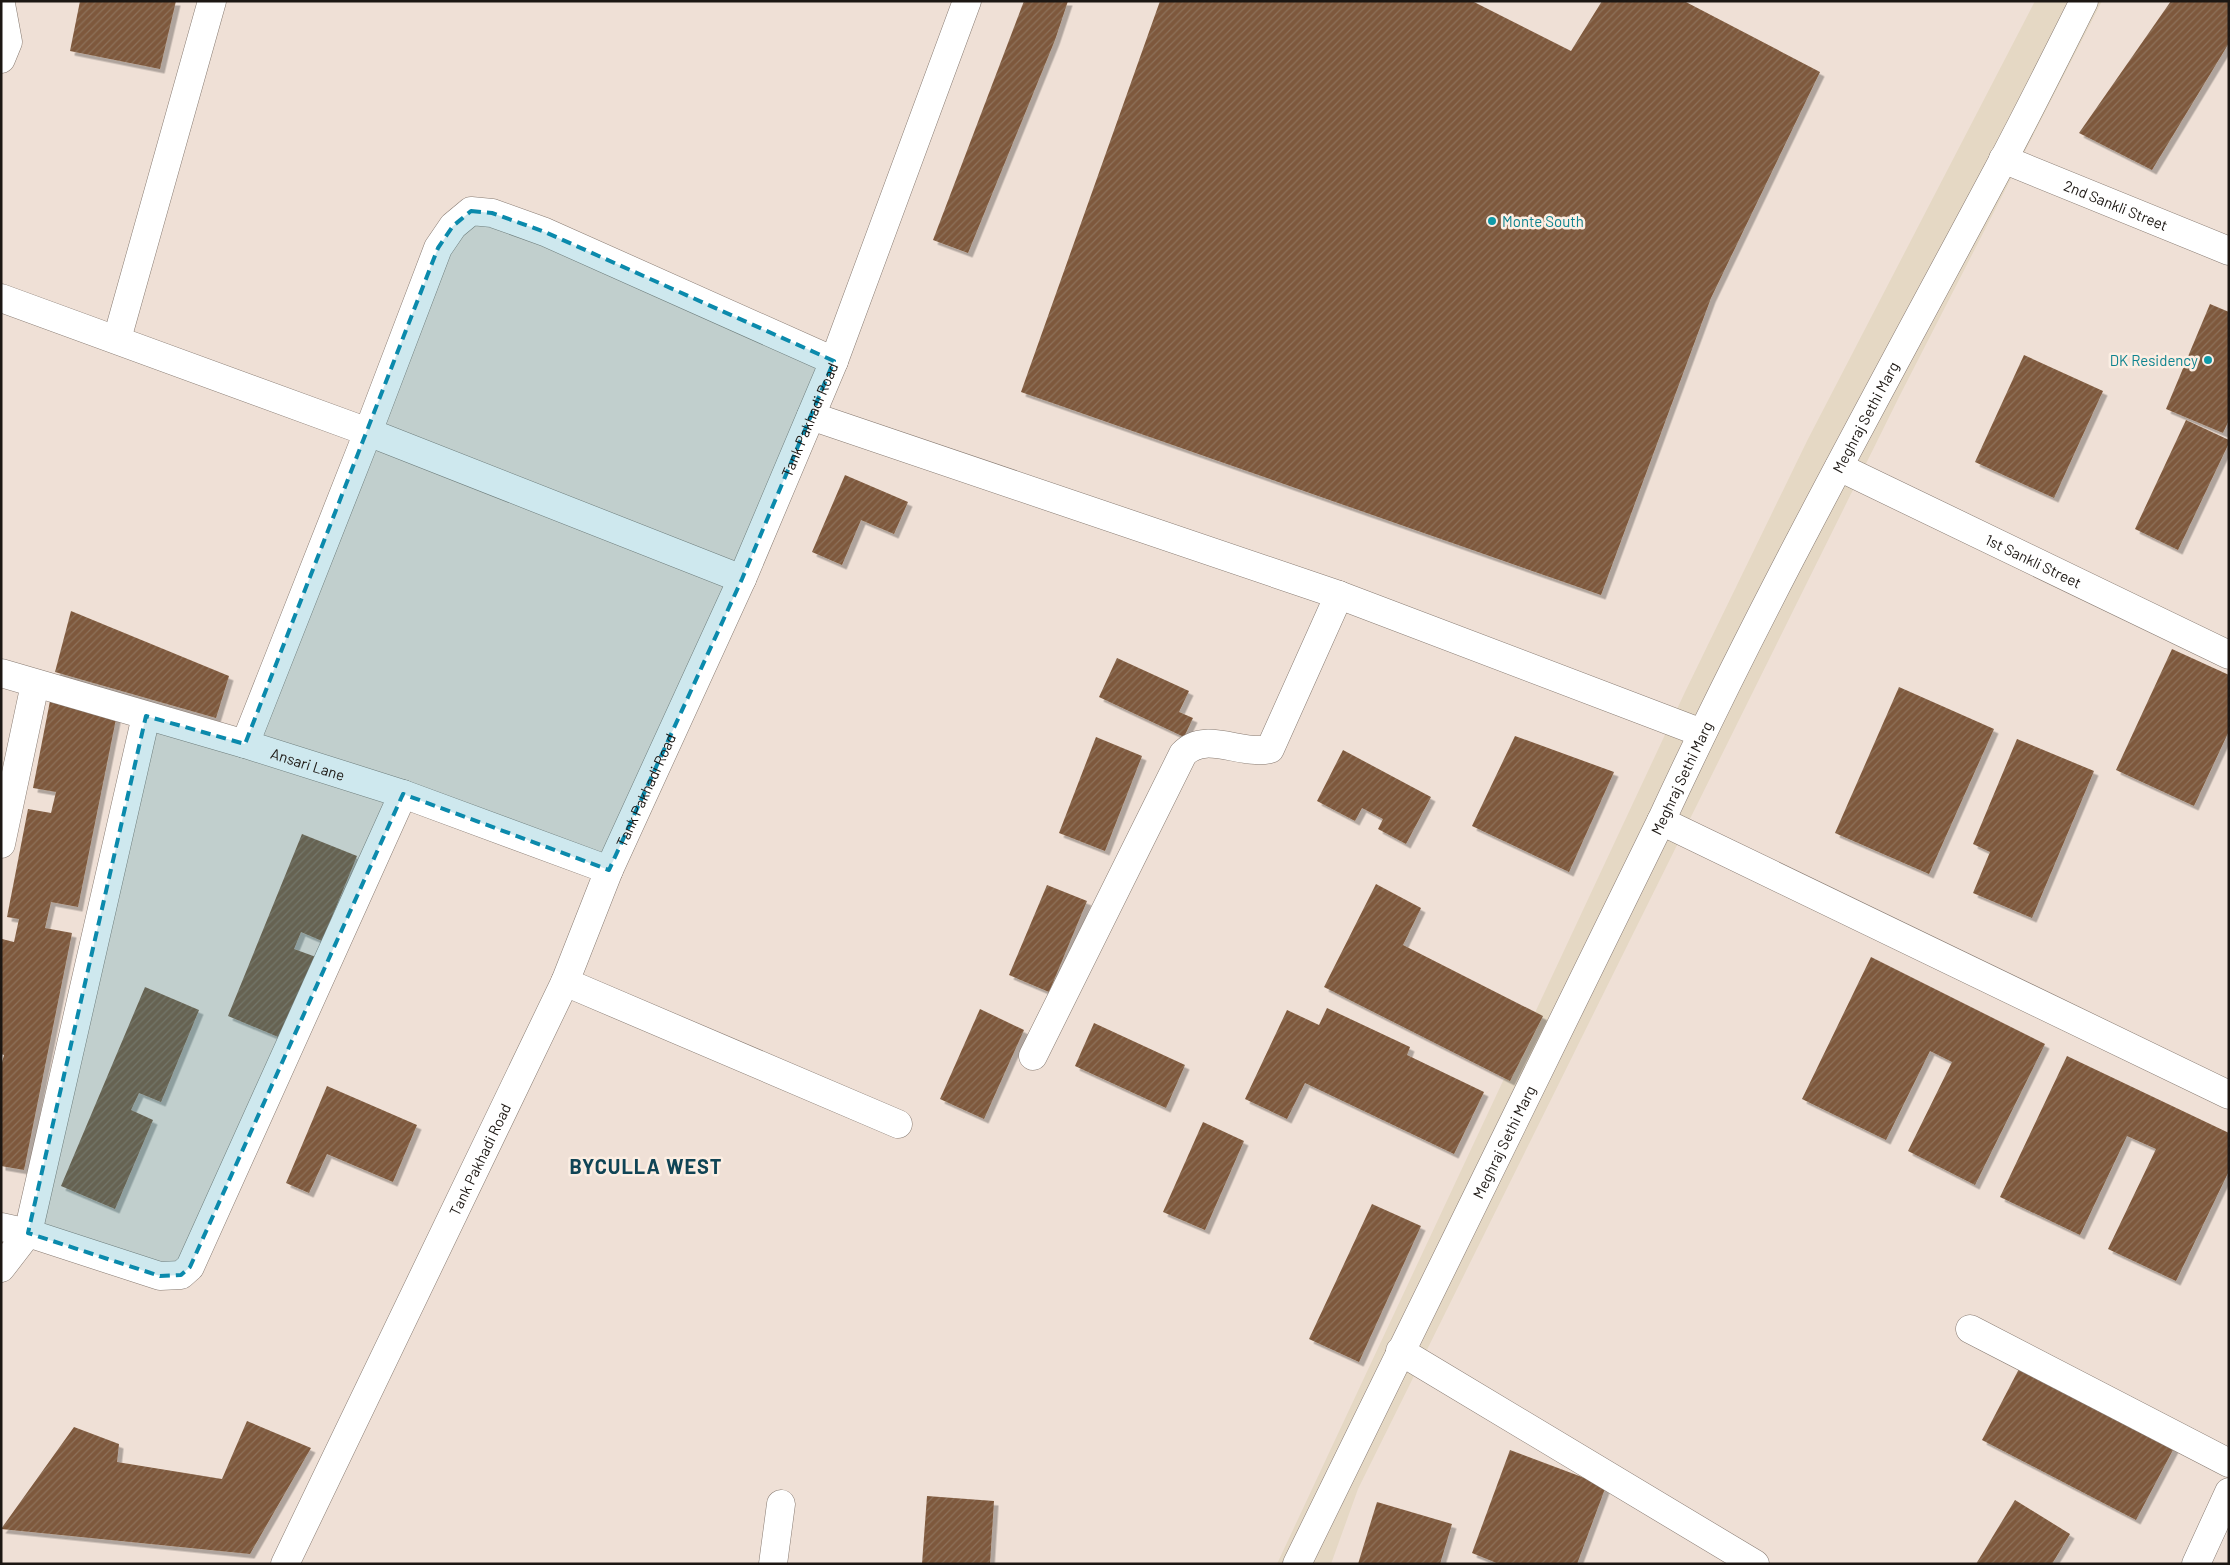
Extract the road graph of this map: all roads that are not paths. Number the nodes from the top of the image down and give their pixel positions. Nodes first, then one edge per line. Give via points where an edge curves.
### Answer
1 (212, 1) edge
2 (968, 1) edge
3 (2084, 1) edge
4 (1, 4) edge
5 (1, 59) edge
6 (2004, 159) junction
7 (2229, 251) edge
8 (1, 298) edge
9 (117, 338) junction
10 (834, 361) junction
11 (811, 416) junction
12 (368, 432) junction
13 (1838, 467) junction
14 (742, 579) junction
15 (1340, 595) junction
16 (2229, 655) edge
17 (1, 673) edge
18 (35, 684) junction
19 (146, 716) junction
20 (1702, 733) junction
21 (245, 744) junction
22 (403, 794) junction
23 (1661, 820) junction
24 (1, 844) edge
25 (609, 870) junction
26 (565, 982) junction
27 (1033, 1056) dead end
28 (2229, 1094) edge
29 (898, 1124) dead end
30 (1, 1227) edge
31 (28, 1233) junction
32 (1, 1268) edge
33 (1970, 1329) dead end
34 (1400, 1351) junction
35 (2229, 1463) edge
36 (2229, 1492) edge
37 (780, 1504) dead end
38 (284, 1564) edge
39 (772, 1564) edge
40 (1297, 1564) edge
41 (1755, 1564) edge
42 (2196, 1564) edge

1 - 9 street
2 - 10 street, Tank Pakhadi Road
3 - 6 street, Meghraj Sethi Marg
4 - 5 street via 8,42
6 - 7 street, 2nd Sankli Street
6 - 13 street, Meghraj Sethi Marg
8 - 9 street
9 - 12 street
10 - 11 street, Tank Pakhadi Road
10 - 12 street via 545,232 492,213 471,211 453,226 438,248
11 - 14 street, Tank Pakhadi Road
11 - 15 street
12 - 14 street
12 - 21 street
13 - 16 street, 1st Sankli Street
13 - 20 street, Meghraj Sethi Marg
14 - 25 street, Tank Pakhadi Road
15 - 20 street
15 - 27 street via 1270,749 1253,751 1204,743 1189,748 1183,754
17 - 18 street, Ansari Lane
18 - 19 street, Ansari Lane
18 - 24 street
19 - 21 street, Ansari Lane
19 - 31 street
20 - 23 street, Meghraj Sethi Marg
21 - 22 street, Ansari Lane
22 - 25 street, Ansari Lane
22 - 31 street via 190,1267 181,1276 160,1276
23 - 28 street
23 - 34 street, Meghraj Sethi Marg
25 - 26 street, Tank Pakhadi Road
26 - 29 street
26 - 38 street, Tank Pakhadi Road
30 - 31 street
31 - 32 street
33 - 35 street
34 - 40 street, Meghraj Sethi Marg
34 - 41 street
36 - 42 street
37 - 39 street

